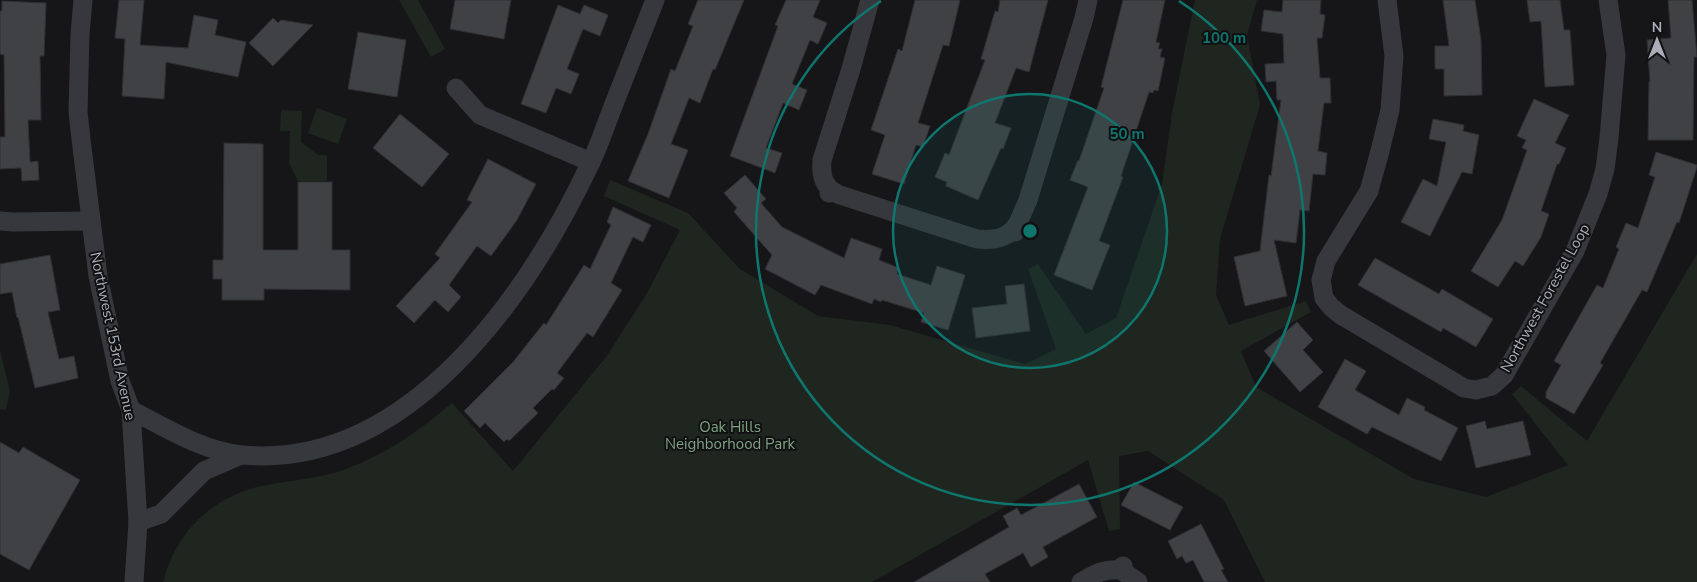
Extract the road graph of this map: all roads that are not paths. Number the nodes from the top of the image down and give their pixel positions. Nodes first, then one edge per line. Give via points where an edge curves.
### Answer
1 (83, 0) edge
2 (655, 0) edge
3 (870, 0) edge
4 (1088, 0) edge
5 (1387, 0) edge
6 (1608, 0) edge
7 (456, 88) dead end
8 (591, 162) junction
9 (0, 221) edge
10 (90, 221) junction
11 (130, 410) junction
12 (241, 455) junction
13 (138, 522) junction
14 (134, 582) edge
15 (1081, 582) edge
16 (1138, 582) edge

1 - 10 street, Northwest 153rd Avenue via 78,112
2 - 8 street
3 - 4 street via 852,69 822,160 821,174 825,182 831,192 977,239 991,240 1014,231 1028,200
5 - 6 street, Northwest Forestel Loop via 1394,56 1390,110 1369,191 1326,262 1321,280 1324,298 1341,315 1464,388 1476,390 1492,386 1504,375 1575,251 1598,194 1605,169 1616,55
7 - 8 street via 480,115
8 - 12 street via 550,239 499,316 431,388 361,432 324,447 278,456
9 - 10 street
10 - 11 street, Northwest 153rd Avenue via 105,311 120,381
11 - 12 street via 201,446
11 - 13 street, Northwest 153rd Avenue
12 - 13 street via 204,471 161,514
13 - 14 street, Northwest 153rd Avenue
15 - 16 street via 1102,571 1122,568

